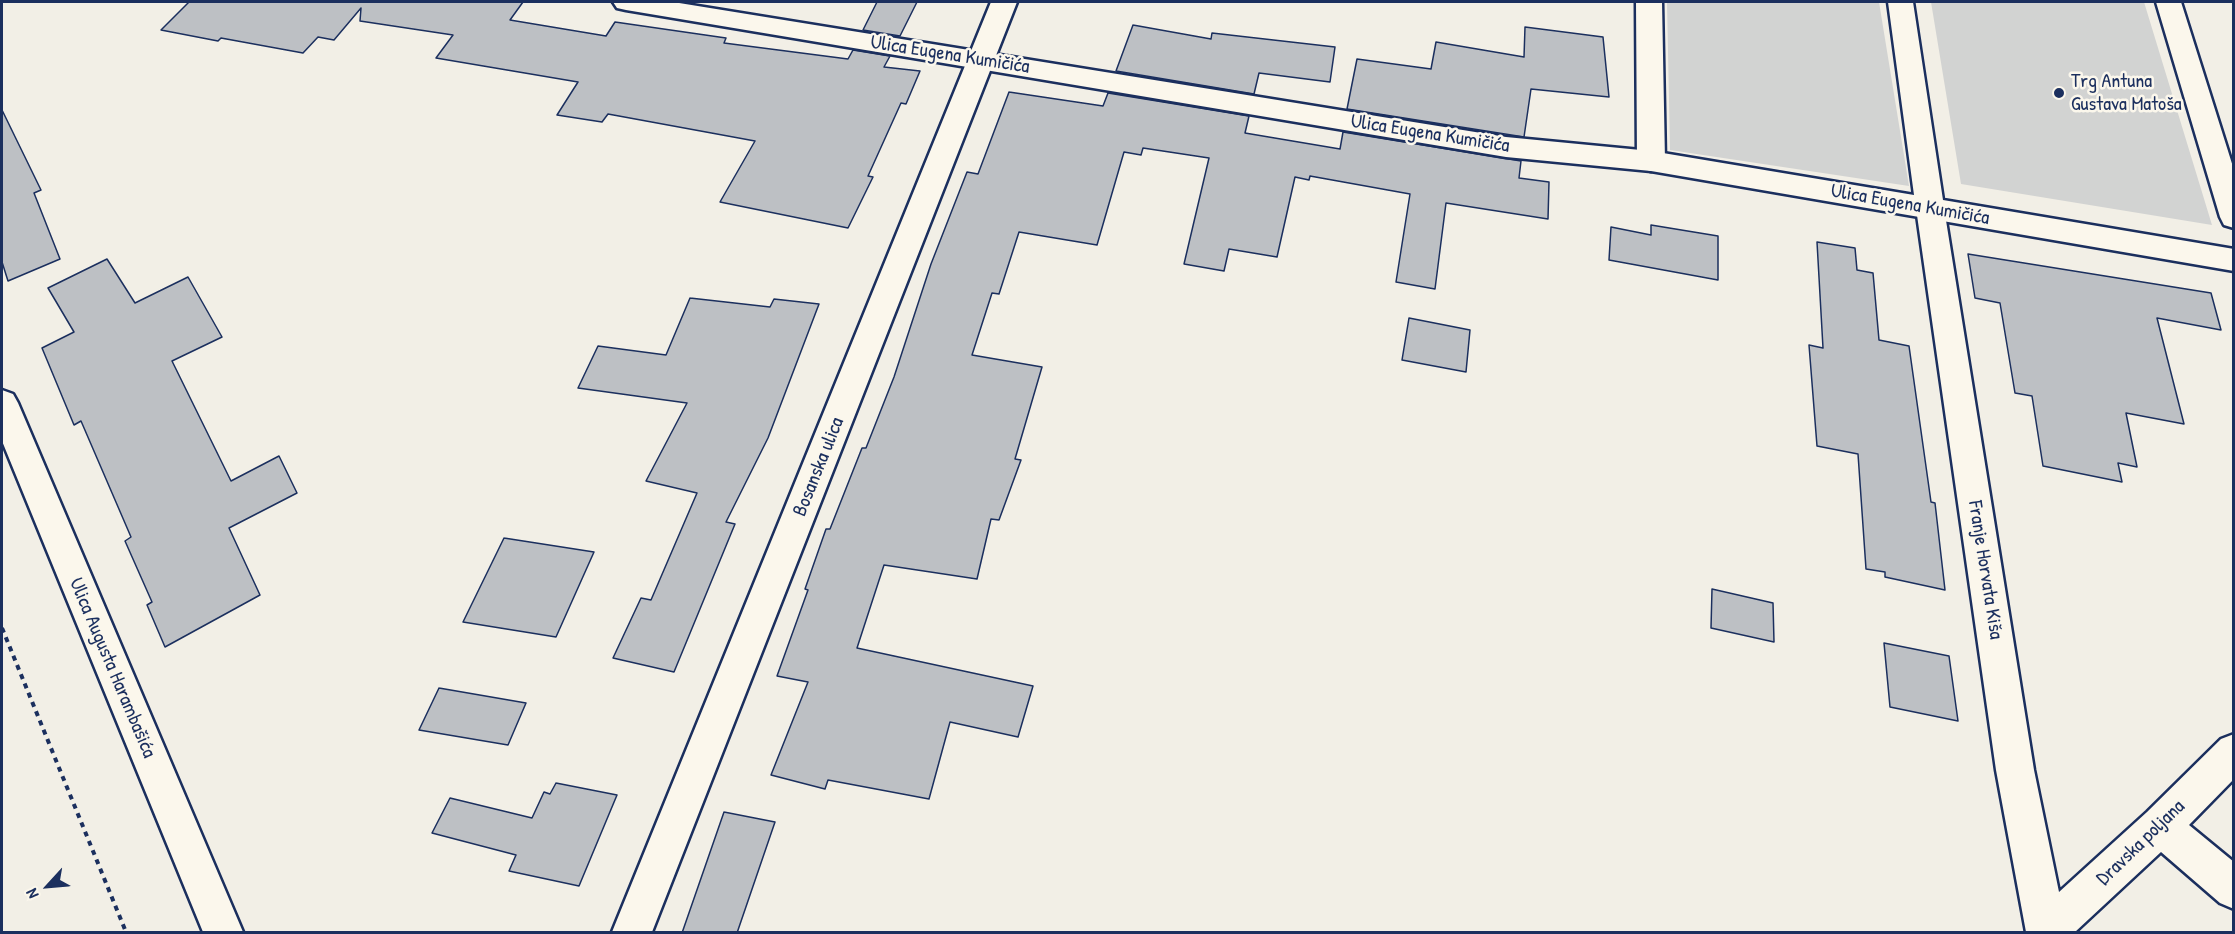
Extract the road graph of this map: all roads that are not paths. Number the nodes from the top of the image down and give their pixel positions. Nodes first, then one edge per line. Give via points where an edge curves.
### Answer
1 (626, 2) edge
2 (1004, 2) edge
3 (1649, 2) edge
4 (1901, 2) edge
5 (2168, 2) edge
6 (982, 60) junction
7 (1651, 161) junction
8 (1930, 208) junction
9 (2234, 217) edge
10 (2234, 260) edge
11 (2, 403) edge
12 (2234, 752) edge
13 (2161, 826) junction
14 (2234, 890) edge
15 (2046, 932) edge
16 (223, 933) edge
17 (632, 933) edge

1 - 6 street, Ulica Eugena Kumičića
2 - 6 street, Bosanska ulica
3 - 7 street
4 - 8 street
5 - 9 street
6 - 7 street, Ulica Eugena Kumičića via 1506,147
6 - 17 street, Bosanska ulica
7 - 8 street, Ulica Eugena Kumičića
8 - 10 street, Ulica Eugena Kumičića
8 - 15 street, Franje Horvata Kiša via 2016,770
11 - 16 street, Ulica Augusta Harambašića
12 - 13 street, Dravska poljana
13 - 14 street
13 - 15 street, Dravska poljana

